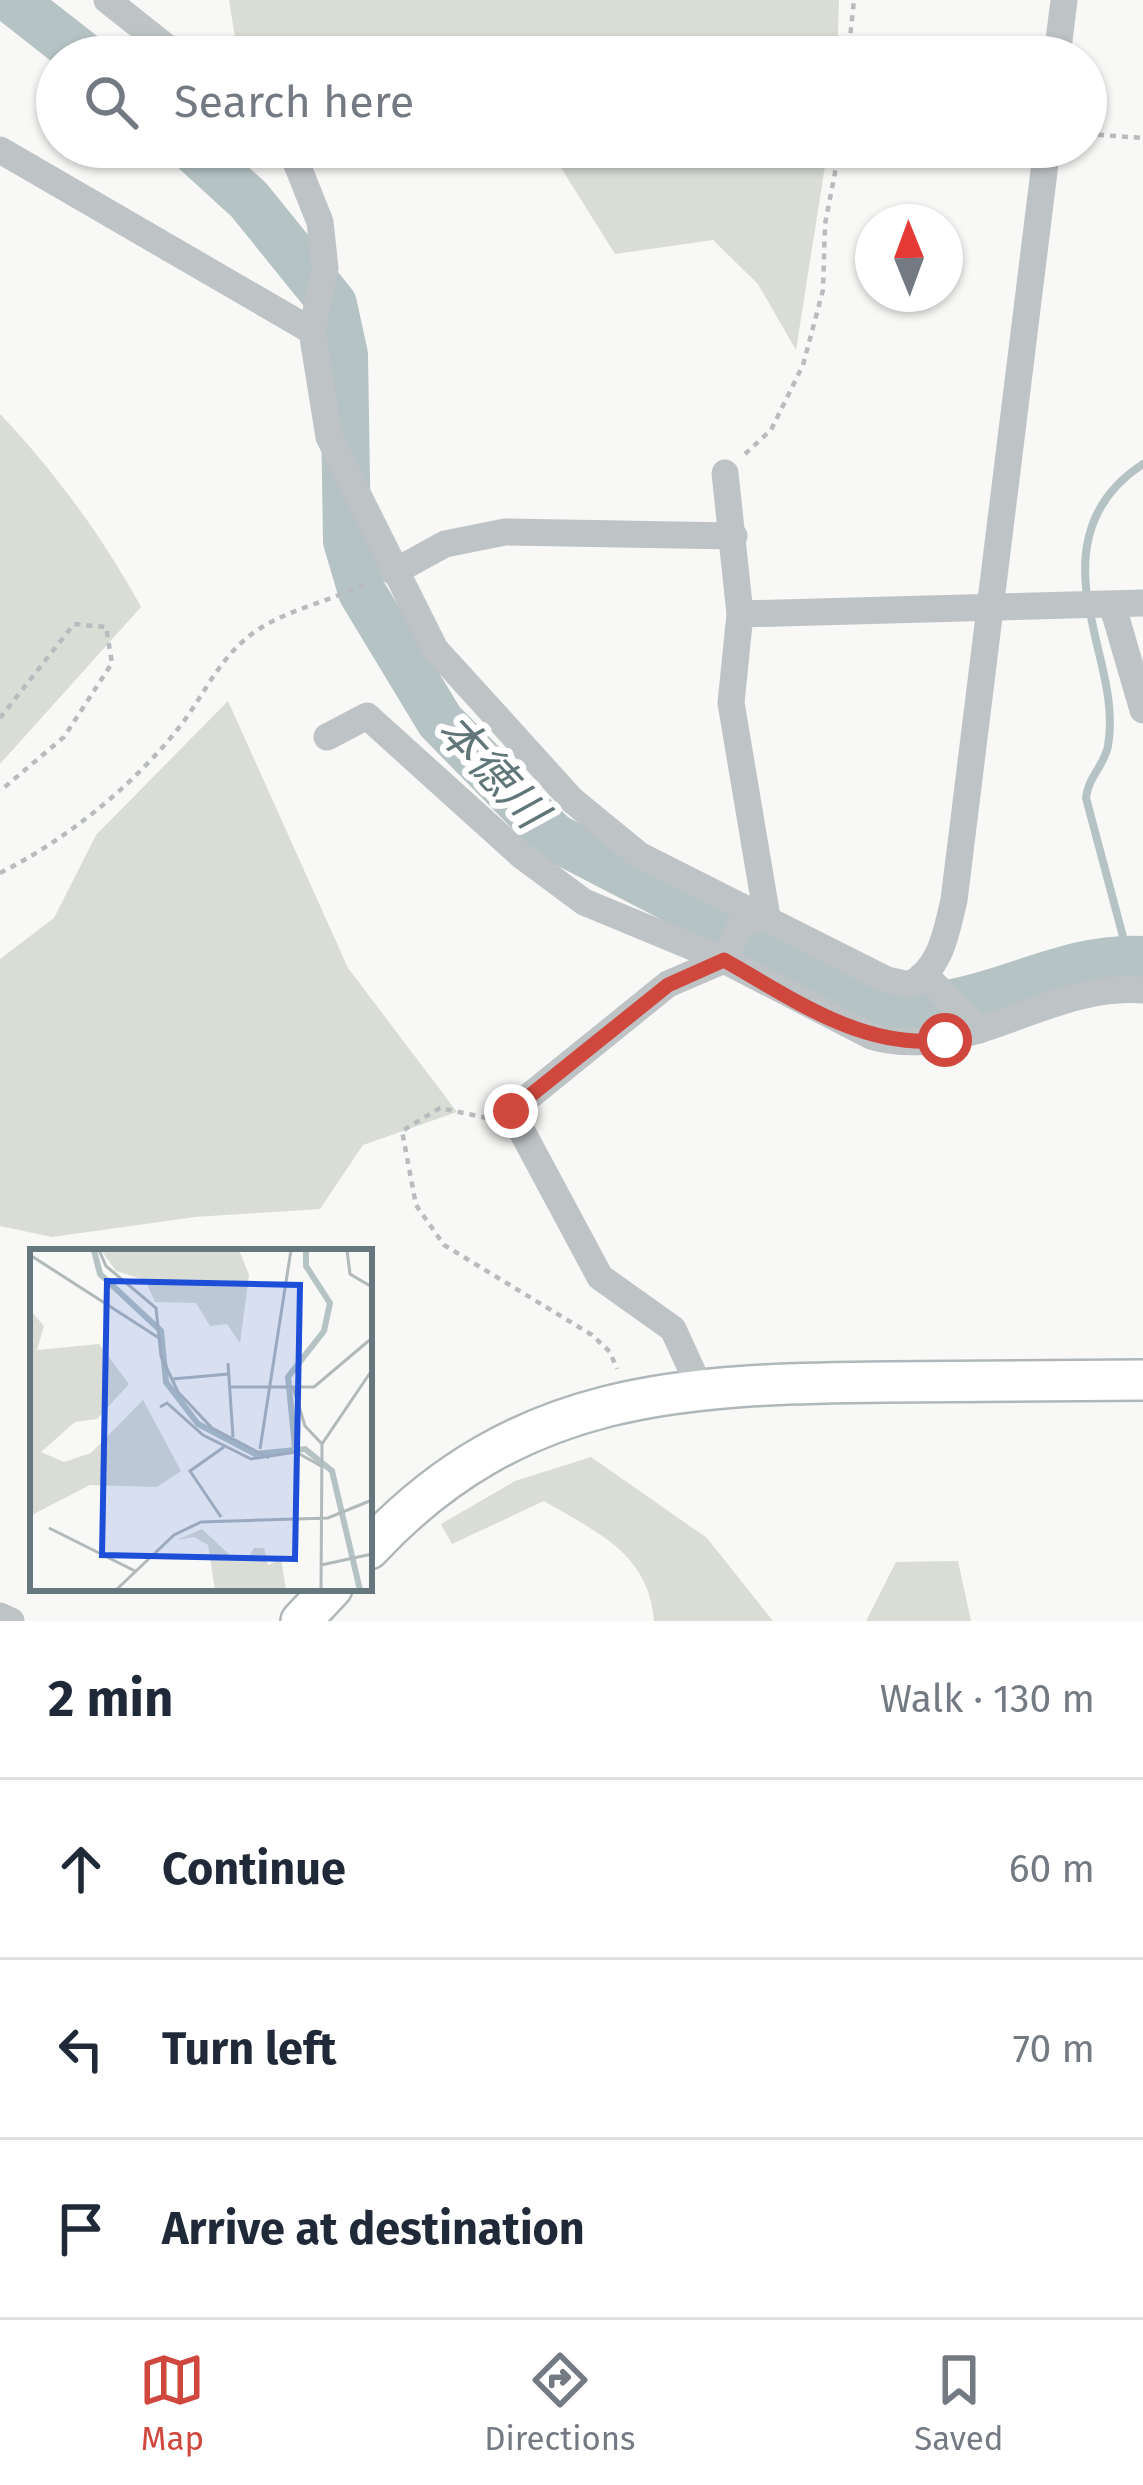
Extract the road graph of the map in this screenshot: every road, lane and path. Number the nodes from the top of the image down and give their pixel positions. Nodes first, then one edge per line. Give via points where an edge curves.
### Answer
1 (107, 0) edge
2 (854, 0) edge
3 (1064, 0) edge
4 (152, 36) edge
5 (850, 36) edge
6 (1060, 36) edge
7 (1107, 135) edge
8 (1143, 138) edge
9 (0, 150) edge
10 (302, 168) edge
11 (835, 168) edge
12 (1045, 168) edge
13 (315, 319) junction
14 (725, 473) joint
15 (734, 536) junction
16 (385, 570) junction
17 (1112, 604) junction
18 (1143, 604) edge
19 (993, 607) junction
20 (740, 614) junction
21 (1143, 710) edge
22 (0, 718) edge
23 (327, 736) dead end
24 (0, 790) edge
25 (0, 872) edge
26 (754, 920) junction
27 (724, 960) junction
28 (926, 976) junction
29 (1143, 990) edge
30 (980, 1030) junction
31 (515, 1119) junction
32 (1143, 1379) edge
33 (699, 1386) junction
34 (630, 1402) junction
35 (372, 1546) edge
36 (329, 1591) edge
37 (0, 1616) edge
38 (11, 1621) edge
39 (301, 1621) edge

1 - 4 street
2 - 5 path
3 - 6 street
7 - 8 path
9 - 13 street
10 - 13 street via 326,268
11 - 14 path via 823,290 803,364 771,430
12 - 19 street
13 - 16 street via 329,437
14 - 15 street
15 - 16 street via 505,532 445,544
15 - 20 street
16 - 25 path via 260,628 218,664 183,722 136,772 46,850
16 - 26 street via 435,649 572,800 639,855
17 - 18 street
17 - 19 street
17 - 21 street
19 - 20 street
19 - 28 street via 954,900
20 - 26 street via 731,703
22 - 24 path via 74,624 106,627 112,663 64,737
23 - 27 street via 367,716 584,902
26 - 27 street
26 - 28 street via 887,980 909,985
27 - 30 street via 898,1044
27 - 31 street via 668,985 517,1105
28 - 30 street
29 - 30 street via 1051,1002
31 - 33 street via 600,1277 673,1329
31 - 34 path via 440,1108 403,1132 416,1205 444,1245 592,1335 610,1352
32 - 33 street
33 - 34 street
34 - 35 street via 581,1412 473,1462
36 - 39 street
37 - 38 street

